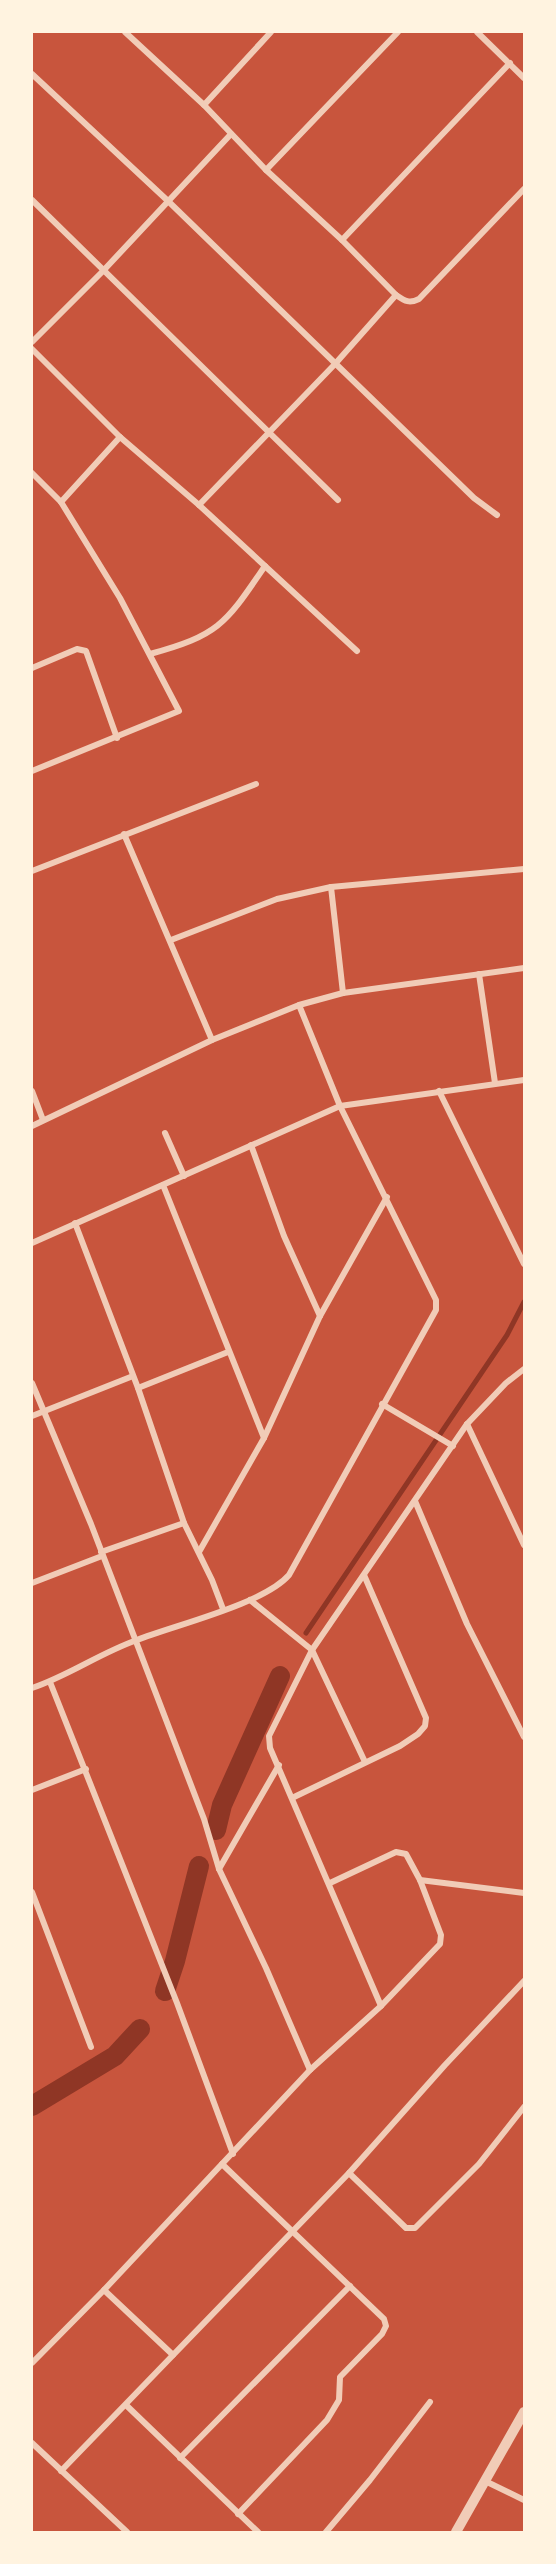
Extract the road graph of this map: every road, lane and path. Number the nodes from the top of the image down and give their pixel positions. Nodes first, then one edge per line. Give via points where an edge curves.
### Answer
1 (125, 32) edge
2 (139, 32) edge
3 (271, 32) edge
4 (398, 32) edge
5 (477, 32) edge
6 (133, 38) junction
7 (510, 63) junction
8 (32, 74) edge
9 (525, 78) edge
10 (204, 105) junction
11 (231, 134) junction
12 (266, 170) junction
13 (525, 189) edge
14 (32, 200) edge
15 (168, 201) junction
16 (342, 240) junction
17 (103, 271) junction
18 (396, 295) junction
19 (32, 342) edge
20 (32, 349) edge
21 (335, 364) junction
22 (268, 432) junction
23 (120, 437) junction
24 (32, 473) edge
25 (338, 500) dead end
26 (61, 502) junction
27 (200, 505) junction
28 (497, 515) dead end
29 (265, 566) junction
30 (357, 651) dead end
31 (150, 654) junction
32 (32, 668) edge
33 (117, 738) junction
34 (32, 771) edge
35 (256, 784) dead end
36 (124, 834) junction
37 (523, 868) edge
38 (32, 871) edge
39 (331, 887) junction
40 (171, 939) junction
41 (525, 968) edge
42 (479, 974) junction
43 (343, 993) junction
44 (299, 1005) junction
45 (212, 1040) junction
46 (524, 1080) edge
47 (495, 1083) junction
48 (440, 1090) junction
49 (32, 1091) edge
50 (340, 1106) junction
51 (43, 1120) junction
52 (32, 1126) edge
53 (165, 1132) dead end
54 (250, 1145) junction
55 (184, 1176) junction
56 (163, 1185) junction
57 (387, 1197) junction
58 (75, 1223) junction
59 (32, 1243) edge
60 (525, 1264) edge
61 (320, 1316) junction
62 (228, 1352) junction
63 (525, 1369) edge
64 (133, 1376) junction
65 (32, 1383) edge
66 (138, 1388) junction
67 (382, 1404) junction
68 (44, 1411) junction
69 (32, 1416) edge
70 (467, 1424) junction
71 (264, 1438) junction
72 (453, 1446) junction
73 (415, 1501) junction
74 (184, 1523) junction
75 (525, 1545) edge
76 (199, 1552) junction
77 (101, 1554) junction
78 (364, 1575) junction
79 (32, 1583) edge
80 (250, 1600) junction
81 (223, 1610) junction
82 (135, 1640) junction
83 (309, 1648) junction
84 (50, 1682) junction
85 (32, 1688) edge
86 (525, 1737) edge
87 (365, 1762) junction
88 (279, 1765) junction
89 (86, 1769) junction
90 (32, 1790) edge
91 (292, 1797) junction
92 (219, 1869) junction
93 (420, 1880) junction
94 (330, 1883) junction
95 (32, 1892) edge
96 (525, 1893) edge
97 (525, 1982) edge
98 (381, 2006) junction
99 (91, 2048) dead end
100 (310, 2070) junction
101 (525, 2107) edge
102 (233, 2154) junction
103 (222, 2164) junction
104 (349, 2173) junction
105 (292, 2231) junction
106 (350, 2286) junction
107 (104, 2290) junction
108 (173, 2355) junction
109 (32, 2363) edge
110 (430, 2402) dead end
111 (126, 2405) junction
112 (525, 2412) edge
113 (32, 2443) edge
114 (180, 2458) junction
115 (62, 2471) junction
116 (485, 2481) junction
117 (525, 2500) edge
118 (238, 2514) junction
119 (127, 2532) edge
120 (258, 2532) edge
121 (326, 2532) edge
122 (456, 2532) edge

1 - 6 street
2 - 6 street
3 - 10 street
4 - 12 street
5 - 7 street
6 - 10 street
7 - 9 street
7 - 16 street
8 - 15 street
10 - 11 street
11 - 12 street
11 - 15 street
12 - 16 street
13 - 18 street via 419,298 406,302
14 - 17 street
15 - 17 street
15 - 21 street
16 - 18 street
17 - 19 street
17 - 22 street
18 - 21 street
20 - 23 street
21 - 22 street
21 - 28 street via 474,498
22 - 25 street
22 - 27 street
23 - 26 street
23 - 27 street
24 - 26 street
26 - 31 street
27 - 29 street
29 - 30 street
29 - 31 street via 218,627 191,642
31 - 33 street via 179,711
32 - 33 street via 77,649 86,651
33 - 34 street
35 - 36 street
36 - 38 street
36 - 40 street
37 - 39 street
39 - 40 street via 277,899
39 - 43 street
40 - 45 street
41 - 42 street
42 - 43 street
42 - 47 street
43 - 44 street
44 - 45 street
44 - 50 street
45 - 51 street
46 - 47 street
47 - 48 street
48 - 50 street
48 - 60 street
49 - 51 street
50 - 54 street
50 - 57 street
51 - 52 street
53 - 55 street
54 - 55 street
54 - 61 street
55 - 56 street
56 - 58 street
56 - 62 street
57 - 61 street
57 - 67 street via 436,1300 436,1308
58 - 59 street
58 - 64 street
61 - 71 street
62 - 66 street
62 - 71 street
63 - 70 street
64 - 66 street
64 - 68 street
65 - 68 street
66 - 74 street
67 - 72 street
67 - 80 street via 289,1575 274,1589
68 - 69 street
68 - 77 street
70 - 72 street
70 - 75 street
71 - 76 street
72 - 73 street
73 - 78 street
73 - 86 street via 467,1624
74 - 76 street
74 - 77 street
76 - 81 street
77 - 79 street
77 - 82 street
78 - 83 street
78 - 87 street via 426,1718 418,1734
80 - 81 street
80 - 83 street
81 - 82 street
82 - 84 street
82 - 92 street via 204,1819
83 - 87 street
83 - 88 street via 270,1733 268,1741
84 - 85 street
84 - 89 street
87 - 91 street
88 - 91 street
88 - 92 street
89 - 90 street
89 - 102 street
91 - 94 street
92 - 100 street
93 - 94 street via 408,1856 396,1852
93 - 96 street
93 - 98 street via 441,1942
94 - 98 street
95 - 99 street
97 - 104 street
98 - 100 street
100 - 102 street
101 - 104 street via 479,2164 415,2228 406,2228
102 - 103 street
103 - 105 street
103 - 107 street
104 - 105 street
105 - 106 street
105 - 108 street
106 - 114 street
106 - 118 street via 384,2319 386,2326 340,2377 339,2400 327,2420
107 - 108 street
107 - 109 street
108 - 111 street
110 - 121 street
111 - 114 street
111 - 115 street
112 - 116 street
113 - 115 street
114 - 118 street
115 - 119 street
116 - 117 street
116 - 122 street
118 - 120 street

